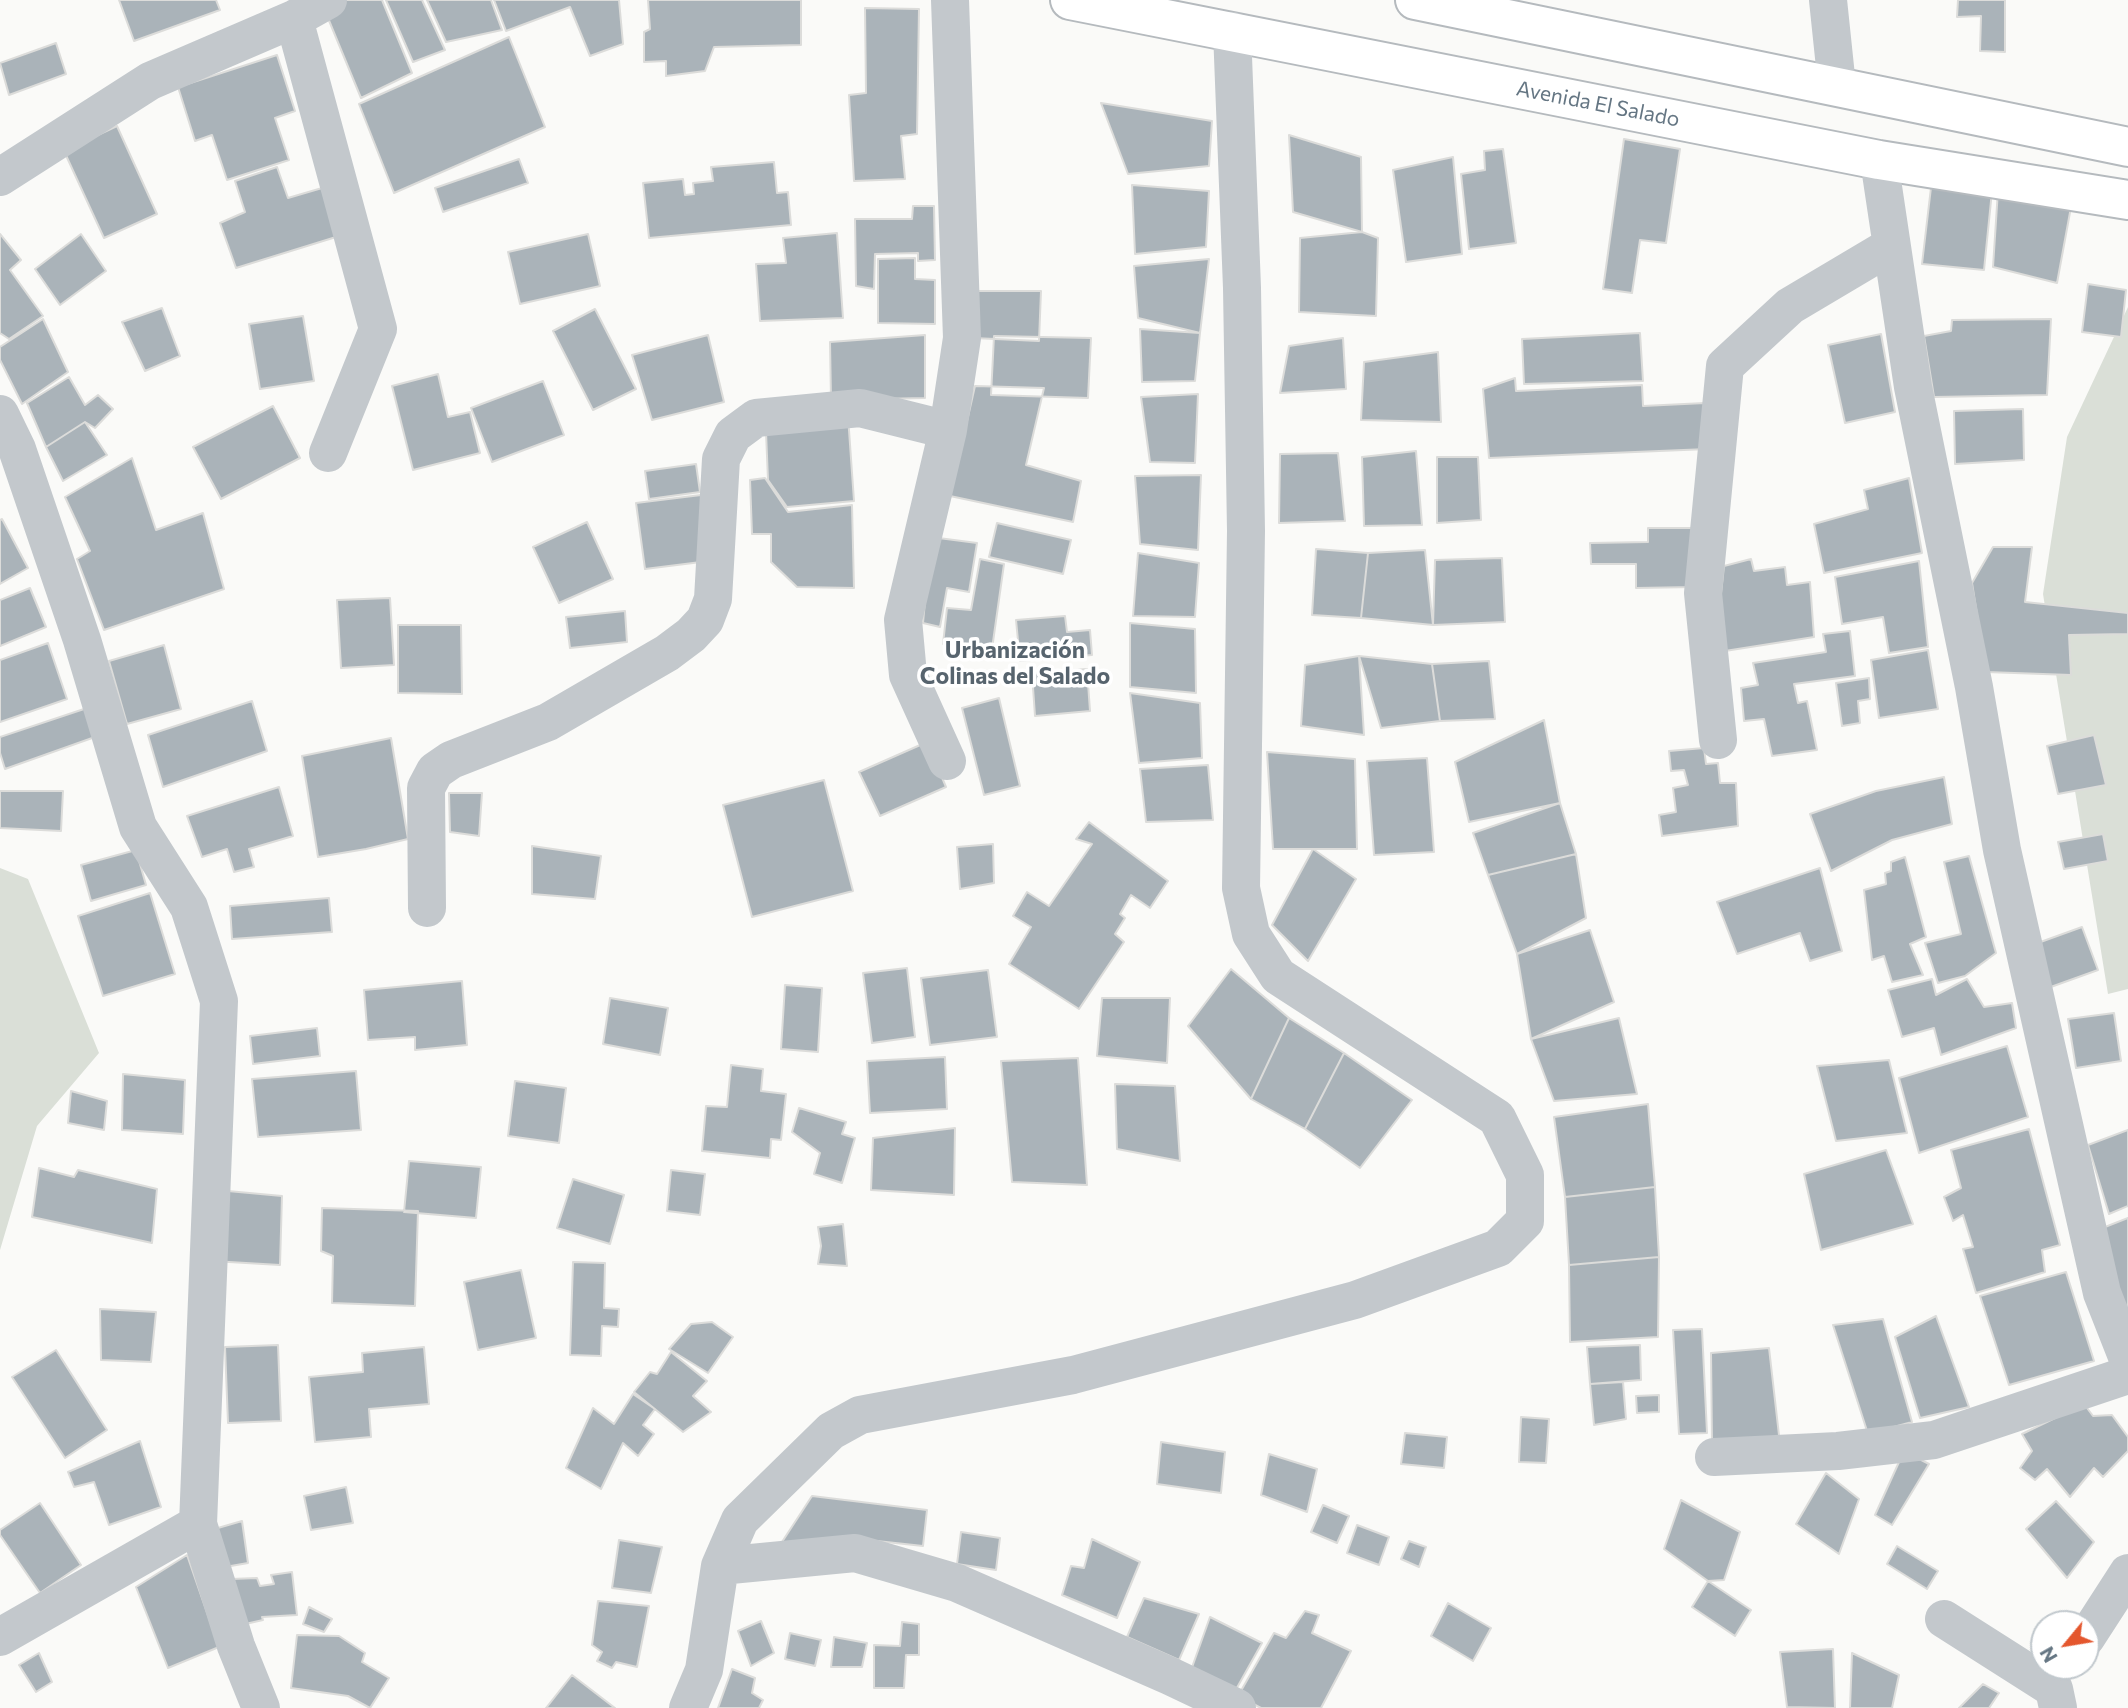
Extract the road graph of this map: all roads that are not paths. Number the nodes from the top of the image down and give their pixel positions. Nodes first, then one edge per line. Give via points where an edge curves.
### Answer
1 (328, 0) edge
2 (950, 0) edge
3 (1070, 0) edge
4 (1415, 0) edge
5 (1828, 0) edge
6 (294, 19) junction
7 (1232, 31) junction
8 (1837, 86) junction
9 (2128, 147) edge
10 (1879, 160) junction
11 (0, 177) edge
12 (2128, 200) edge
13 (1891, 246) junction
14 (0, 414) edge
15 (948, 430) junction
16 (328, 453) dead end
17 (1718, 740) dead end
18 (947, 761) dead end
19 (427, 908) dead end
20 (2128, 1359) edge
21 (2128, 1375) edge
22 (1714, 1457) dead end
23 (198, 1524) junction
24 (720, 1566) junction
25 (2128, 1573) edge
26 (2100, 1616) edge
27 (1944, 1619) dead end
28 (0, 1637) edge
29 (2060, 1688) edge
30 (261, 1708) edge
31 (688, 1708) edge
32 (1237, 1708) edge

1 - 6 street
2 - 15 street via 962,338
3 - 7 main road, Avenida El Salado
4 - 8 main road
5 - 8 street
6 - 11 street via 150,80
6 - 16 street via 378,329
7 - 10 main road, Avenida El Salado
7 - 24 street via 1245,531 1241,888 1251,934 1278,976 1497,1118 1525,1175 1525,1221 1498,1248 1355,1300 1073,1375 860,1415 831,1431 740,1520
8 - 9 main road
10 - 12 main road, Avenida El Salado
10 - 13 street
13 - 17 street via 1790,306 1725,366 1703,593
13 - 20 street via 1926,456 2002,850 2102,1293
14 - 23 street via 18,449 82,640 138,827 189,906 219,1001
15 - 18 street via 903,620 908,675
15 - 19 street via 860,408 756,418 733,435 721,459 713,599 705,620 667,653 548,722 451,760 435,771 426,788
21 - 22 street via 1934,1440 1838,1451
23 - 28 street
23 - 30 street via 236,1646
24 - 31 street via 704,1670
24 - 32 street via 855,1553 957,1583
25 - 26 street
27 - 29 street

